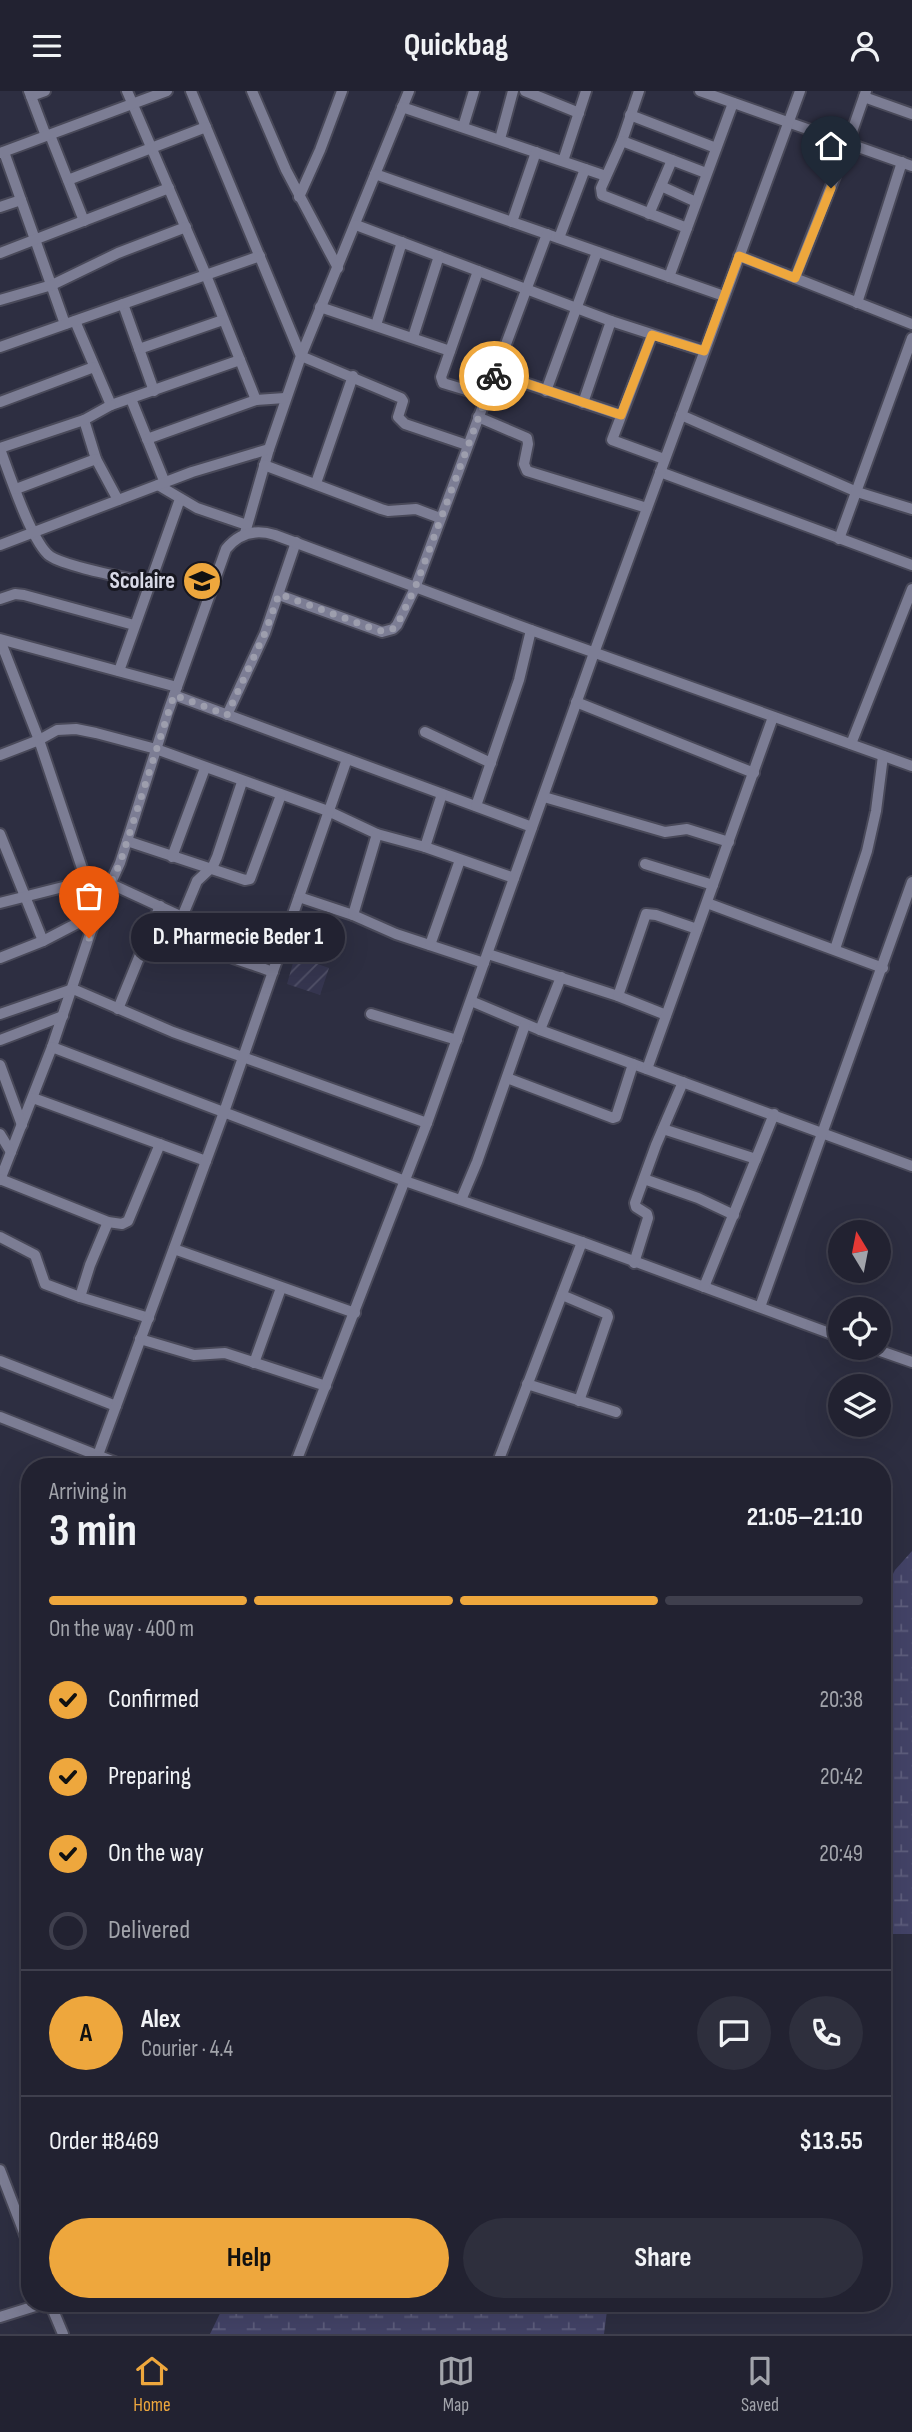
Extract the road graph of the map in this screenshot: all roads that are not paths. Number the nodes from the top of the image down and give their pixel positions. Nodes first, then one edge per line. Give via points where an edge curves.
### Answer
1 (45, 91) edge
2 (127, 91) edge
3 (167, 91) edge
4 (191, 91) edge
5 (252, 91) edge
6 (342, 91) edge
7 (409, 91) edge
8 (474, 91) edge
9 (513, 91) edge
10 (525, 91) edge
11 (586, 91) edge
12 (639, 91) edge
13 (700, 91) edge
14 (800, 91) edge
15 (30, 94) edge
16 (865, 94) edge
17 (726, 97) edge
18 (133, 104) junction
19 (402, 107) junction
20 (579, 113) junction
21 (912, 114) edge
22 (630, 115) junction
23 (788, 122) junction
24 (206, 127) junction
25 (463, 127) junction
26 (48, 135) junction
27 (500, 139) junction
28 (622, 141) junction
29 (848, 143) junction
30 (716, 148) junction
31 (152, 149) junction
32 (536, 152) junction
33 (2, 153) edge
34 (672, 160) junction
35 (563, 161) junction
36 (907, 164) edge
37 (585, 169) junction
38 (706, 173) junction
39 (375, 174) junction
40 (606, 176) junction
41 (68, 180) junction
42 (661, 186) junction
43 (169, 188) junction
44 (299, 197) junction
45 (21, 200) junction
46 (696, 202) junction
47 (0, 207) edge
48 (649, 214) junction
49 (84, 222) junction
50 (512, 222) junction
51 (356, 225) junction
52 (186, 227) junction
53 (687, 228) junction
54 (553, 236) junction
55 (35, 241) junction
56 (402, 242) junction
57 (597, 252) junction
58 (0, 253) edge
59 (260, 256) junction
60 (439, 256) junction
61 (739, 256) junction
62 (338, 268) junction
63 (478, 271) junction
64 (206, 275) junction
65 (669, 277) junction
66 (795, 278) junction
67 (52, 285) junction
68 (527, 289) junction
69 (724, 296) junction
70 (0, 300) edge
71 (856, 303) junction
72 (123, 304) junction
73 (320, 307) junction
74 (575, 308) junction
75 (223, 320) junction
76 (611, 321) junction
77 (70, 323) junction
78 (912, 324) edge
79 (376, 325) junction
80 (652, 335) junction
81 (412, 337) junction
82 (912, 338) edge
83 (0, 347) edge
84 (139, 349) junction
85 (450, 351) junction
86 (704, 351) junction
87 (301, 356) junction
88 (240, 360) junction
89 (94, 367) junction
90 (495, 373) junction
91 (353, 376) junction
92 (154, 391) junction
93 (546, 391) junction
94 (486, 396) junction
95 (285, 398) junction
96 (131, 399) junction
97 (256, 400) junction
98 (0, 402) edge
99 (583, 403) junction
100 (111, 405) junction
101 (621, 415) junction
102 (681, 415) junction
103 (478, 417) junction
104 (84, 420) junction
105 (148, 439) junction
106 (467, 445) junction
107 (0, 449) edge
108 (269, 449) junction
109 (96, 459) junction
110 (664, 459) junction
111 (264, 465) junction
112 (660, 472) junction
113 (316, 483) junction
114 (162, 484) junction
115 (16, 489) junction
116 (857, 492) junction
117 (118, 499) junction
118 (180, 499) junction
119 (647, 508) junction
120 (912, 509) edge
121 (440, 518) junction
122 (246, 529) junction
123 (33, 532) junction
124 (839, 539) junction
125 (296, 543) junction
126 (0, 545) edge
127 (912, 565) edge
128 (149, 583) junction
129 (415, 588) junction
130 (912, 589) edge
131 (279, 594) junction
132 (0, 599) edge
133 (134, 625) junction
134 (531, 630) junction
135 (0, 640) edge
136 (594, 653) junction
137 (118, 671) junction
138 (176, 691) junction
139 (576, 702) junction
140 (227, 715) junction
141 (773, 717) junction
142 (425, 732) dead end
143 (39, 740) junction
144 (851, 744) junction
145 (156, 750) junction
146 (0, 755) edge
147 (883, 756) junction
148 (347, 759) junction
149 (491, 763) junction
150 (912, 766) edge
151 (205, 768) junction
152 (754, 773) junction
153 (242, 782) junction
154 (442, 794) junction
155 (281, 795) junction
156 (544, 797) junction
157 (476, 806) junction
158 (328, 811) junction
159 (532, 827) junction
160 (0, 834) edge
161 (377, 834) junction
162 (127, 841) junction
163 (729, 842) junction
164 (425, 847) junction
165 (172, 857) junction
166 (460, 860) junction
167 (645, 864) dead end
168 (209, 869) junction
169 (514, 878) junction
170 (86, 881) junction
171 (912, 882) edge
172 (111, 884) junction
173 (713, 885) junction
174 (24, 897) junction
175 (299, 897) junction
176 (707, 902) junction
177 (0, 903) edge
178 (160, 906) junction
179 (97, 913) junction
180 (353, 915) junction
181 (181, 918) junction
182 (697, 929) junction
183 (43, 941) junction
184 (430, 945) junction
185 (835, 949) junction
186 (0, 958) edge
187 (486, 958) junction
188 (883, 968) junction
189 (273, 972) junction
190 (561, 977) junction
191 (73, 989) junction
192 (618, 996) junction
193 (471, 1002) junction
194 (118, 1009) junction
195 (0, 1014) edge
196 (371, 1014) dead end
197 (666, 1015) junction
198 (63, 1016) junction
199 (525, 1025) junction
200 (540, 1030) junction
201 (0, 1040) edge
202 (457, 1040) junction
203 (52, 1047) junction
204 (243, 1058) junction
205 (633, 1064) junction
206 (0, 1065) edge
207 (646, 1069) junction
208 (507, 1078) junction
209 (683, 1082) junction
210 (33, 1098) junction
211 (224, 1112) junction
212 (774, 1114) junction
213 (427, 1123) junction
214 (22, 1125) junction
215 (663, 1129) junction
216 (824, 1132) junction
217 (0, 1134) edge
218 (160, 1144) junction
219 (11, 1152) junction
220 (756, 1159) junction
221 (206, 1161) junction
222 (912, 1166) edge
223 (0, 1179) edge
224 (644, 1179) junction
225 (405, 1181) junction
226 (461, 1201) junction
227 (734, 1215) junction
228 (108, 1222) junction
229 (0, 1237) edge
230 (582, 1242) junction
231 (174, 1249) junction
232 (635, 1263) junction
233 (704, 1287) junction
234 (281, 1288) junction
235 (562, 1295) junction
236 (80, 1297) junction
237 (760, 1307) junction
238 (355, 1313) junction
239 (149, 1318) junction
240 (828, 1332) edge
241 (141, 1339) junction
242 (891, 1355) edge
243 (0, 1361) edge
244 (912, 1362) edge
245 (254, 1363) junction
246 (527, 1384) junction
247 (326, 1386) junction
248 (579, 1401) junction
249 (116, 1406) junction
250 (616, 1412) dead end
251 (0, 1417) edge
252 (98, 1455) junction
253 (105, 1458) edge
254 (298, 1458) edge
255 (499, 1458) edge
256 (0, 2170) edge
257 (21, 2225) edge
258 (21, 2310) edge
259 (54, 2312) edge
260 (0, 2317) edge
261 (63, 2334) edge

1 - 15 street
2 - 18 street
3 - 18 street
4 - 24 street
5 - 44 street
6 - 44 street
7 - 19 street
8 - 25 street
9 - 27 street
10 - 20 street
11 - 20 street
12 - 22 street
13 - 17 street
14 - 23 street
15 - 26 street
16 - 21 street
16 - 29 street
17 - 23 street
17 - 30 street
18 - 26 street
18 - 31 street
19 - 25 street
19 - 39 street
20 - 35 street
22 - 28 street
22 - 30 street
23 - 29 street
23 - 61 street
24 - 31 street
24 - 59 street
25 - 27 street
26 - 33 street
26 - 41 street
27 - 32 street
28 - 34 street
28 - 40 street
29 - 36 street
29 - 66 street
30 - 38 street
31 - 41 street
31 - 43 street
32 - 35 street
32 - 50 street
33 - 45 street
34 - 38 street
34 - 42 street
35 - 37 street
36 - 71 street
37 - 40 street
37 - 54 street
38 - 46 street
39 - 50 street
39 - 51 street
40 - 48 street via 601,192 604,198
41 - 49 street
42 - 46 street
42 - 48 street
43 - 49 street
43 - 52 street
44 - 62 street
45 - 47 street
45 - 55 street
46 - 53 street
48 - 53 street
49 - 55 street
50 - 54 street
51 - 56 street
51 - 62 street
52 - 64 street
52 - 67 street
53 - 65 street
54 - 57 street
54 - 68 street
55 - 58 street
55 - 67 street
56 - 60 street
56 - 79 street
57 - 65 street
57 - 74 street
59 - 64 street
59 - 87 street
60 - 63 street
60 - 81 street
61 - 66 street
61 - 69 street
62 - 73 street
63 - 68 street
63 - 85 street
64 - 72 street
64 - 75 street
65 - 69 street
66 - 71 street
67 - 70 street
67 - 77 street
68 - 74 street
68 - 90 street
69 - 86 street
71 - 78 street
72 - 77 street
72 - 84 street
73 - 79 street
73 - 87 street
74 - 76 street
74 - 93 street
75 - 84 street
75 - 88 street
76 - 80 street
76 - 99 street
77 - 83 street
77 - 89 street
79 - 81 street
80 - 86 street
80 - 101 street
81 - 85 street
82 - 116 street
84 - 92 street
85 - 94 street via 443,383
86 - 102 street
87 - 91 street
87 - 95 street
88 - 92 street
88 - 97 street
89 - 98 street
89 - 100 street
90 - 93 street
90 - 94 street
91 - 106 street via 401,398 398,418 405,424
91 - 113 street
92 - 96 street
93 - 99 street
94 - 103 street
95 - 97 street
95 - 108 street
96 - 100 street
96 - 105 street
97 - 105 street
99 - 101 street
100 - 104 street
101 - 110 street via 612,436 615,443
102 - 110 street
102 - 116 street
103 - 106 street
103 - 119 street via 527,438 527,471
104 - 107 street
104 - 109 street
105 - 114 street
106 - 121 street
107 - 115 street
108 - 111 street
108 - 114 street
109 - 115 street
109 - 117 street
110 - 112 street
111 - 113 street
111 - 122 street
112 - 119 street
112 - 124 street
113 - 121 street via 388,511 416,509
114 - 117 street
114 - 118 street
115 - 123 street
116 - 120 street
116 - 124 street
117 - 123 street
118 - 122 street
118 - 128 street
119 - 136 street
121 - 129 street
122 - 125 street
122 - 138 street via 226,548
123 - 126 street
123 - 128 street via 52,557
124 - 127 street
125 - 129 street
125 - 131 street
128 - 133 street
129 - 131 street via 397,625 383,632
129 - 134 street
130 - 144 street
131 - 140 street
132 - 133 street via 24,595
133 - 137 street
134 - 136 street
134 - 149 street
135 - 137 street
135 - 143 street
136 - 139 street
136 - 141 street
137 - 138 street
138 - 140 street
138 - 145 street
139 - 152 street
139 - 156 street
140 - 148 street
141 - 144 street
141 - 152 street
142 - 149 street
143 - 145 street via 57,730 76,729
143 - 146 street
143 - 170 street
144 - 147 street
145 - 151 street
145 - 162 street
147 - 150 street
147 - 185 street via 867,851
148 - 154 street
148 - 158 street
149 - 157 street
151 - 153 street
151 - 165 street
152 - 163 street
153 - 155 street
153 - 168 street
154 - 157 street
154 - 164 street
155 - 158 street
155 - 168 street via 250,879
156 - 159 street
156 - 163 street via 665,832 687,829
157 - 159 street
158 - 161 street
158 - 175 street
159 - 169 street
160 - 174 street
161 - 164 street
161 - 180 street
162 - 165 street
162 - 172 street
163 - 173 street
164 - 166 street
165 - 168 street
166 - 169 street
166 - 184 street
167 - 173 street
168 - 181 street via 198,881
169 - 187 street
170 - 174 street
170 - 179 street
171 - 188 street
172 - 178 street
172 - 179 street
173 - 176 street
174 - 177 street
174 - 183 street
175 - 180 street
175 - 189 street
176 - 182 street
176 - 185 street
178 - 181 street
178 - 194 street
179 - 183 street
179 - 191 street
180 - 184 street
181 - 189 street via 201,944
182 - 192 street via 646,914
182 - 197 street
183 - 186 street
184 - 187 street
185 - 188 street
187 - 190 street
187 - 193 street
188 - 216 street
189 - 204 street
190 - 192 street
190 - 200 street
191 - 194 street
191 - 195 street
191 - 198 street
192 - 197 street
193 - 199 street
193 - 202 street
194 - 204 street
196 - 202 street
197 - 207 street
198 - 201 street
198 - 203 street
199 - 200 street
199 - 208 street
200 - 205 street
202 - 213 street
203 - 210 street
203 - 211 street
204 - 211 street
204 - 213 street
205 - 207 street
205 - 208 street via 613,1118
206 - 214 street
207 - 209 street
208 - 226 street
209 - 212 street
209 - 215 street
210 - 214 street
210 - 218 street
211 - 221 street
211 - 225 street
212 - 216 street
212 - 220 street
213 - 225 street
214 - 219 street
215 - 220 street
215 - 224 street
216 - 222 street
216 - 237 street
217 - 219 street
218 - 221 street
218 - 228 street via 128,1221
219 - 223 street
220 - 227 street
221 - 231 street
223 - 228 street
224 - 227 street
224 - 232 street via 635,1203 648,1218
225 - 226 street
225 - 238 street
226 - 230 street
227 - 233 street
228 - 236 street
229 - 236 street via 35,1255 45,1284
230 - 232 street
230 - 235 street
231 - 234 street
231 - 239 street
232 - 233 street
233 - 237 street
234 - 238 street
234 - 245 street
235 - 246 street
235 - 248 street via 608,1317
236 - 239 street
237 - 240 street
238 - 247 street
239 - 241 street
241 - 245 street via 194,1355 225,1353
241 - 249 street
242 - 244 street
243 - 249 street
245 - 247 street
246 - 248 street
246 - 255 street
247 - 254 street
248 - 250 street
249 - 252 street
251 - 252 street
252 - 253 street
256 - 257 street
258 - 260 street
259 - 261 street

